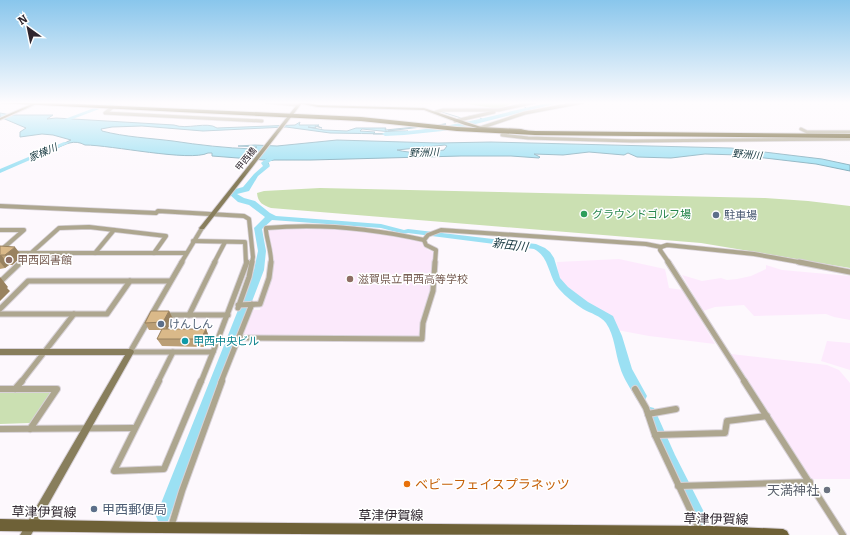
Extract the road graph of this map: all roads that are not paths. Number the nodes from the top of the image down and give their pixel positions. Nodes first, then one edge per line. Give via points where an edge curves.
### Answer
1 (282, 127) edge
2 (431, 127) edge
3 (479, 127) edge
4 (801, 129) dead end
5 (850, 132) edge
6 (502, 135) dead end
7 (532, 135) junction
8 (850, 136) edge
9 (763, 138) dead end
10 (742, 140) junction
11 (850, 140) edge
12 (0, 206) edge
13 (213, 213) junction
14 (202, 228) joint
15 (0, 230) edge
16 (114, 230) junction
17 (424, 240) junction
18 (193, 242) junction
19 (224, 242) junction
20 (661, 246) junction
21 (0, 252) edge
22 (32, 253) junction
23 (95, 253) junction
24 (154, 253) junction
25 (186, 253) junction
26 (850, 272) edge
27 (130, 281) junction
28 (170, 281) junction
29 (0, 282) edge
30 (250, 304) junction
31 (0, 309) edge
32 (0, 314) edge
33 (74, 314) junction
34 (151, 315) junction
35 (189, 315) junction
36 (228, 315) junction
37 (238, 338) junction
38 (0, 352) edge
39 (43, 352) junction
40 (130, 352) junction
41 (173, 352) junction
42 (213, 352) junction
43 (0, 389) edge
44 (15, 389) junction
45 (635, 389) dead end
46 (676, 409) dead end
47 (651, 414) junction
48 (768, 416) junction
49 (134, 428) junction
50 (0, 429) edge
51 (30, 429) junction
52 (86, 429) junction
53 (659, 435) junction
54 (810, 482) junction
55 (681, 486) junction
56 (0, 525) edge
57 (169, 529) junction
58 (28, 530) edge
59 (701, 534) edge
60 (783, 535) edge
61 (843, 535) edge

1 - 13 street, 甲西橋
2 - 7 highway
3 - 7 main road via 520,130
4 - 5 street via 807,132
6 - 7 street
7 - 8 highway
7 - 10 street via 670,141
9 - 10 street
10 - 11 street
12 - 13 street
13 - 14 street, 甲西橋
13 - 30 street via 237,214 249,219 253,257 239,306
14 - 18 street
15 - 21 street via 24,230
16 - 22 street via 59,228
16 - 23 street
16 - 24 street via 166,236
17 - 20 street via 428,235 441,230
17 - 30 street via 396,233 349,227 295,225 266,228 272,260 270,274 260,304
17 - 37 street via 426,245 436,250 432,291 423,323 422,339
18 - 19 street
18 - 25 street
19 - 35 street
19 - 36 street via 245,242 247,261
20 - 26 street via 716,249
20 - 48 street via 660,250
21 - 22 street
22 - 23 street
22 - 29 street
23 - 24 street
24 - 25 street
25 - 28 street
27 - 28 street
27 - 31 street via 28,281
27 - 33 street via 107,314
28 - 34 street
30 - 37 street
32 - 33 street
33 - 39 street
34 - 35 street
34 - 40 street
35 - 36 street
36 - 42 street
37 - 57 street
38 - 39 street
39 - 40 street
39 - 44 street
40 - 41 street
40 - 52 street
41 - 42 street
41 - 49 street
42 - 49 street via 164,469 114,471
43 - 44 street
44 - 51 street via 57,389
45 - 47 street
46 - 47 street
47 - 53 street
48 - 53 street via 727,421 726,433
48 - 54 street
49 - 52 street
50 - 51 street
51 - 52 street
52 - 58 street
53 - 55 street
54 - 55 street
54 - 61 street
55 - 59 street
56 - 58 main road, 草津伊賀線
57 - 58 main road, 草津伊賀線
57 - 59 main road, 草津伊賀線
59 - 60 main road, 草津伊賀線

